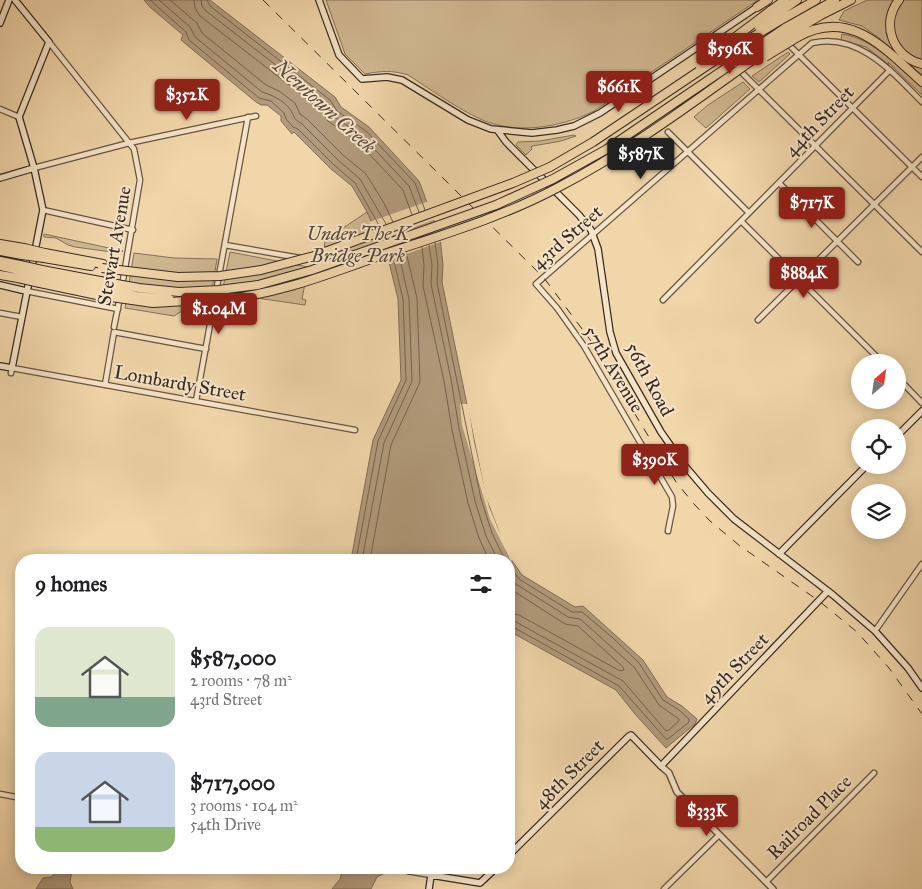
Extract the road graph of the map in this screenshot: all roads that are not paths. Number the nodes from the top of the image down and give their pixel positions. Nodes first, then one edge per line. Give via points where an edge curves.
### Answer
1 (9, 0) edge
2 (15, 0) edge
3 (319, 0) edge
4 (768, 0) edge
5 (785, 0) edge
6 (797, 0) edge
7 (816, 0) edge
8 (835, 0) edge
9 (851, 0) edge
10 (900, 0) edge
11 (757, 7) junction
12 (774, 16) junction
13 (0, 23) edge
14 (791, 33) junction
15 (708, 40) junction
16 (49, 42) junction
17 (798, 55) junction
18 (922, 64) edge
19 (890, 70) junction
20 (909, 70) junction
21 (922, 76) edge
22 (687, 80) junction
23 (922, 82) edge
24 (758, 89) junction
25 (922, 102) edge
26 (852, 108) junction
27 (0, 109) edge
28 (256, 116) dead end
29 (19, 117) junction
30 (248, 117) junction
31 (498, 131) junction
32 (668, 132) dead end
33 (129, 143) junction
34 (815, 146) junction
35 (687, 152) junction
36 (922, 157) edge
37 (34, 168) junction
38 (912, 168) junction
39 (0, 178) edge
40 (922, 178) edge
41 (779, 183) junction
42 (874, 205) junction
43 (43, 210) junction
44 (749, 213) junction
45 (741, 221) junction
46 (132, 230) junction
47 (593, 234) junction
48 (837, 241) junction
49 (0, 244) edge
50 (225, 244) junction
51 (0, 251) edge
52 (23, 252) junction
53 (922, 252) edge
54 (0, 261) edge
55 (315, 261) dead end
56 (858, 262) dead end
57 (0, 266) edge
58 (19, 271) junction
59 (0, 275) edge
60 (799, 280) junction
61 (536, 284) joint
62 (0, 285) edge
63 (98, 288) junction
64 (26, 291) junction
65 (216, 296) junction
66 (236, 300) dead end
67 (663, 300) dead end
68 (118, 309) junction
69 (0, 313) edge
70 (22, 317) junction
71 (758, 320) dead end
72 (114, 330) junction
73 (206, 349) junction
74 (874, 354) edge
75 (0, 366) edge
76 (12, 370) junction
77 (105, 384) junction
78 (906, 386) edge
79 (196, 401) junction
80 (922, 403) edge
81 (922, 411) edge
82 (906, 427) edge
83 (356, 430) dead end
84 (858, 474) edge
85 (668, 531) dead end
86 (779, 554) junction
87 (922, 564) edge
88 (828, 591) junction
89 (875, 631) junction
90 (922, 688) edge
91 (661, 766) junction
92 (874, 773) dead end
93 (0, 794) edge
94 (15, 797) edge
95 (719, 834) junction
96 (515, 849) edge
97 (425, 874) edge
98 (490, 874) edge
99 (431, 875) junction
100 (766, 882) junction
101 (429, 889) edge
102 (664, 889) edge
103 (773, 889) edge

1 - 13 main road
2 - 16 main road
3 - 31 main road via 339,55 360,78 402,80 468,120
4 - 11 highway
5 - 12 highway
6 - 12 highway
7 - 12 highway
8 - 14 highway
9 - 14 highway
10 - 18 highway via 891,18 892,36 902,53
11 - 15 main road
11 - 17 street
12 - 22 highway, bridge
12 - 22 highway, bridge via 710,56
14 - 20 highway via 837,27 854,30 874,40
14 - 63 highway, bridge via 602,152 553,179 496,204 312,270 258,285 179,292
14 - 63 highway, bridge via 700,98 588,171 547,194 500,214 290,287 241,297 153,303
15 - 24 street
15 - 31 main road via 579,124 544,132
16 - 29 main road
16 - 33 street, Stewart Avenue
17 - 19 street, 43rd Street via 815,42 837,42 868,53
17 - 24 street, 43rd Street
17 - 26 street
19 - 25 street, 43rd Street
19 - 26 street, 44th Street
20 - 21 highway
20 - 23 highway
22 - 52 highway, bridge via 600,138 543,170 291,263 236,274 187,278
24 - 34 street
24 - 35 street, 43rd Street
26 - 34 street, 44th Street
26 - 38 street
27 - 29 street
28 - 30 street
29 - 37 main road
30 - 33 street
30 - 50 street
31 - 47 main road, 56th Road via 579,215
32 - 35 street
33 - 37 street
33 - 46 street, Stewart Avenue via 134,149 140,180
34 - 41 street, 44th Street
34 - 42 street
35 - 44 street
35 - 47 street, 43rd Street
36 - 38 street
37 - 39 main road
37 - 43 main road
38 - 40 street
38 - 42 street
41 - 44 street, 44th Street
41 - 48 street
42 - 48 street
42 - 53 street
43 - 46 street
43 - 64 main road
44 - 45 street, 44th Street
45 - 60 street
45 - 67 street, 44th Street
46 - 68 street, Stewart Avenue
47 - 61 street, 43rd Street
47 - 86 main road, 56th Road via 612,339 625,370 666,440 696,480 734,519
48 - 56 street
48 - 60 street
49 - 52 highway
50 - 55 street
50 - 65 street
51 - 52 highway
54 - 58 highway
57 - 58 highway
58 - 59 highway
58 - 63 highway, bridge
60 - 71 street
60 - 74 street
61 - 85 street, 57th Avenue via 584,346 672,497
62 - 64 main road
64 - 68 street
64 - 70 main road
65 - 66 street
65 - 73 street
68 - 72 street, Stewart Avenue
69 - 70 street
70 - 76 main road
72 - 73 street
72 - 77 street, Stewart Avenue
73 - 79 street
75 - 76 main road, Lombardy Street
76 - 77 street, Lombardy Street
77 - 79 street, Lombardy Street
78 - 80 street
79 - 83 street, Lombardy Street
81 - 82 main road
84 - 86 main road
86 - 88 main road, 56th Road
87 - 89 street
88 - 89 main road, 56th Road
88 - 91 main road, 49th Street
89 - 90 main road, 56th Road
91 - 95 street via 669,773 677,792
91 - 96 main road, 48th Street via 630,735
92 - 100 street, Railroad Place
93 - 94 street
95 - 100 street
95 - 102 street
97 - 99 street
98 - 99 main road via 480,883
99 - 101 main road
100 - 103 street

